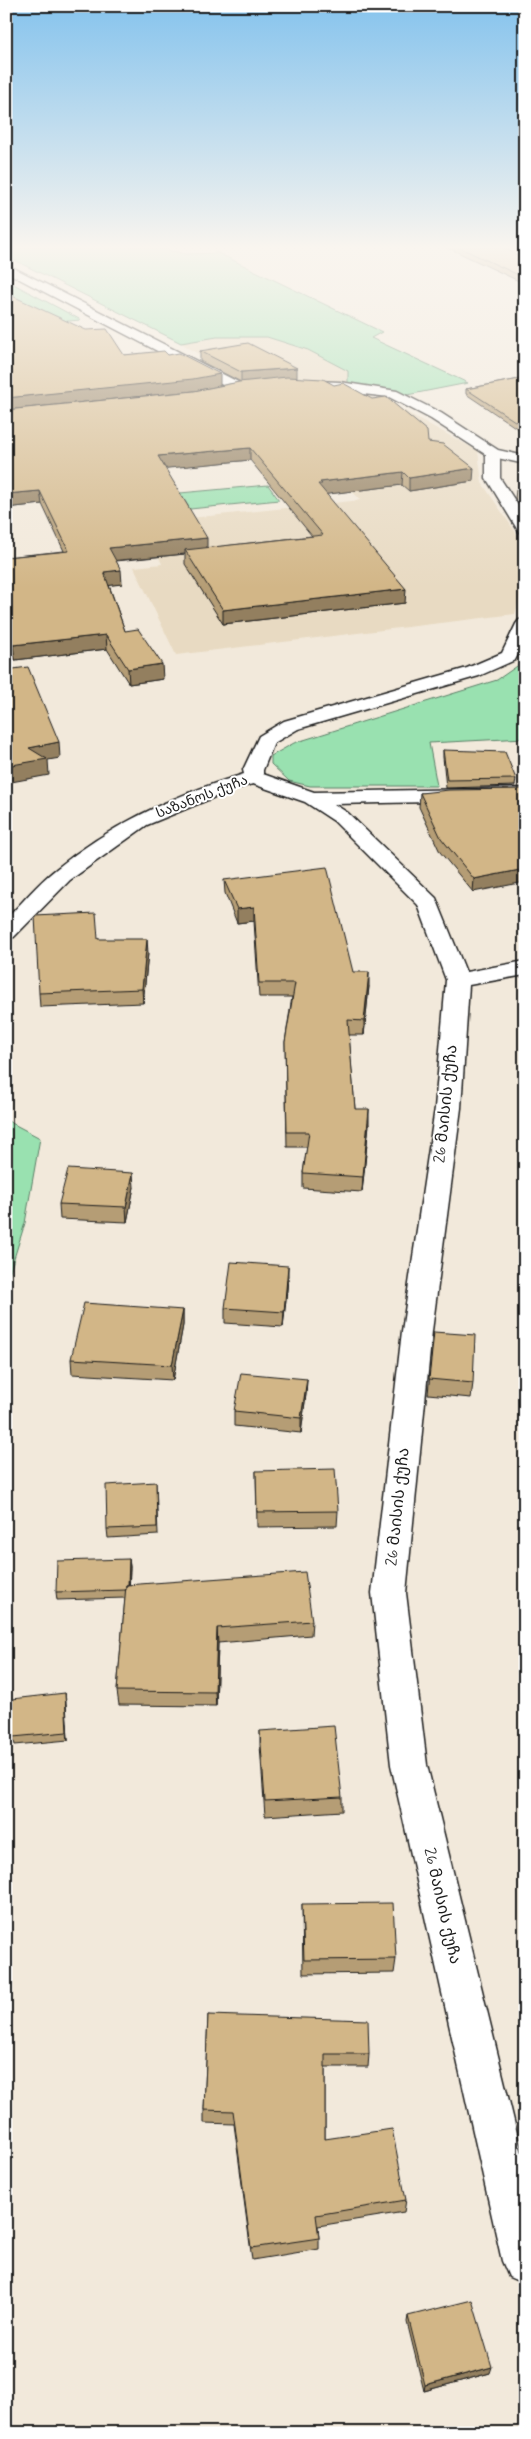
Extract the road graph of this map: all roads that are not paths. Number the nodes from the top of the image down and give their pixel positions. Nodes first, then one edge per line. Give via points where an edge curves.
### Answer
1 (191, 360) edge
2 (305, 384) edge
3 (221, 391) edge
4 (493, 453) junction
5 (525, 460) edge
6 (525, 529) edge
7 (525, 624) edge
8 (254, 777) junction
9 (525, 794) edge
10 (312, 798) junction
11 (6, 932) edge
12 (525, 968) edge
13 (458, 980) junction
14 (525, 2261) edge

1 - 3 street via 245,387
2 - 4 street via 392,394 436,416
4 - 5 street
4 - 6 street via 493,478
7 - 8 street via 508,656 473,672 291,725 266,740 253,770
8 - 10 street, საზანოს ქუჩა
8 - 11 street, საზანოს ქუჩა via 140,821 62,875
9 - 10 street, საზანოს ქუჩა
10 - 13 street, 26 მაისის ქუჩა via 342,817 428,903
12 - 13 street
13 - 14 street, 26 მაისის ქუჩა via 448,1108 417,1331 389,1593 409,1765

